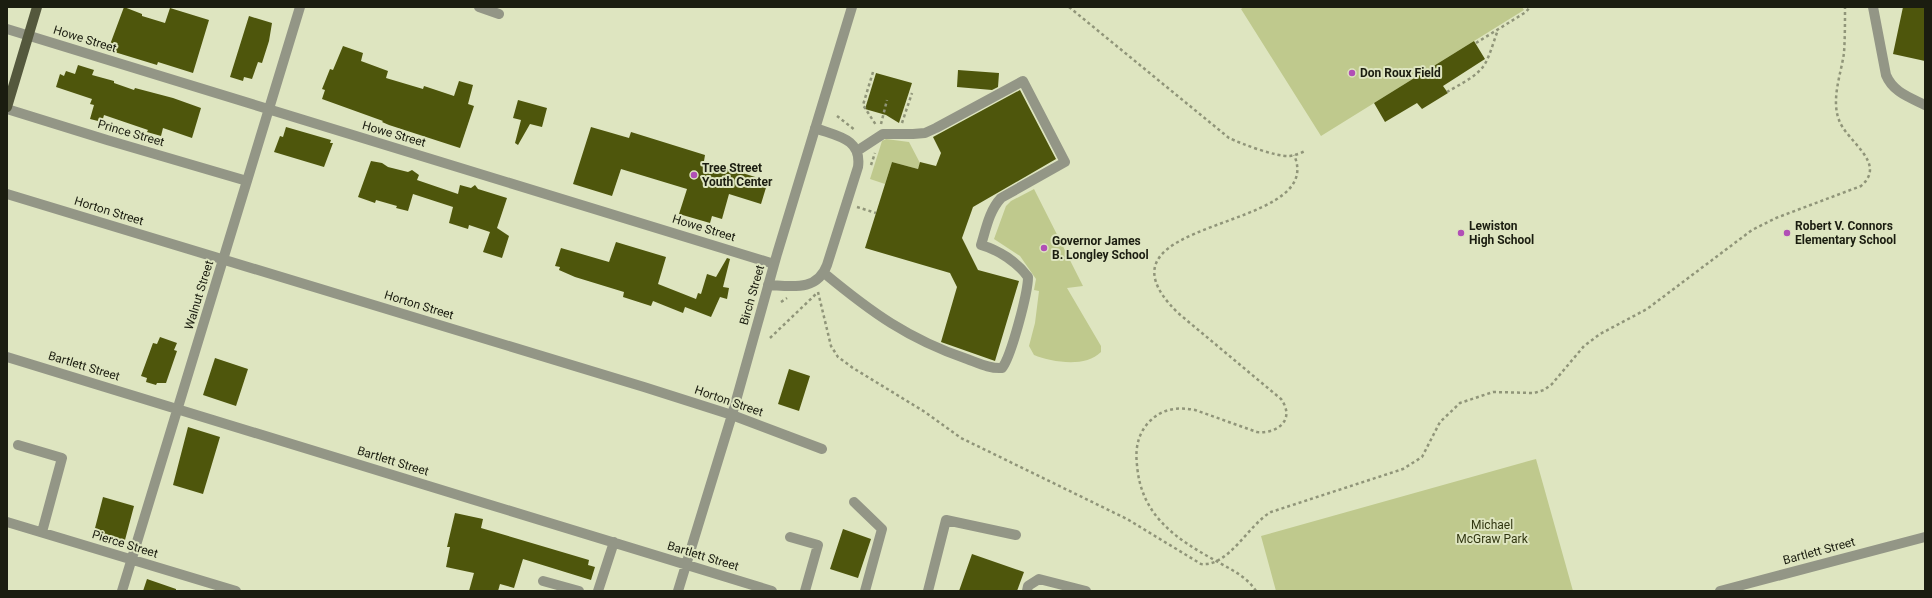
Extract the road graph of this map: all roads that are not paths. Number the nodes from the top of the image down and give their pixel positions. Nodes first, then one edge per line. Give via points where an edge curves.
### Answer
1 (37, 7) edge
2 (300, 7) edge
3 (479, 7) edge
4 (852, 7) edge
5 (1873, 7) edge
6 (499, 14) dead end
7 (7, 29) edge
8 (29, 35) junction
9 (1925, 105) edge
10 (7, 108) edge
11 (269, 110) junction
12 (815, 128) junction
13 (857, 151) junction
14 (247, 181) junction
15 (7, 194) edge
16 (224, 260) junction
17 (774, 264) junction
18 (824, 273) junction
19 (768, 285) junction
20 (7, 357) edge
21 (178, 409) junction
22 (732, 415) junction
23 (18, 444) dead end
24 (822, 449) dead end
25 (854, 502) dead end
26 (7, 522) edge
27 (42, 532) junction
28 (1016, 535) dead end
29 (790, 537) dead end
30 (1925, 537) edge
31 (614, 542) junction
32 (132, 559) junction
33 (686, 564) junction
34 (543, 581) dead end
35 (122, 591) edge
36 (236, 591) edge
37 (579, 591) edge
38 (598, 591) edge
39 (678, 591) edge
40 (772, 591) edge
41 (805, 591) edge
42 (865, 591) edge
43 (928, 591) edge
44 (1026, 591) edge
45 (1086, 591) edge
46 (1720, 591) edge

1 - 8 main road
2 - 11 street, Walnut Street
3 - 6 street
4 - 12 street, Birch Street
5 - 9 street via 1889,82 1898,91
7 - 8 street, Howe Street
8 - 10 main road
8 - 11 street, Howe Street
10 - 14 street, Prince Street
11 - 14 street, Walnut Street
11 - 17 street, Howe Street
12 - 13 street via 847,140
12 - 17 street, Birch Street
13 - 18 street via 858,168
13 - 18 street via 883,134 925,133 1024,81 1065,162 1001,198 991,214 981,246 999,253 1028,277 1026,294 1002,368 922,342 868,308
14 - 16 street, Walnut Street
15 - 16 street, Horton Street
16 - 21 street, Walnut Street
16 - 22 street, Horton Street
17 - 19 street, Birch Street
18 - 19 street via 819,279 805,285
19 - 22 street, Birch Street
20 - 21 street, Bartlett Street
21 - 31 street, Bartlett Street
21 - 32 street, Walnut Street
22 - 24 street, Horton Street
22 - 33 street, Birch Street
23 - 27 street via 62,458
25 - 42 street via 882,529
26 - 27 street, Pierce Street
27 - 32 street, Pierce Street
28 - 43 street via 946,520
29 - 41 street via 818,546
30 - 46 street, Bartlett Street
31 - 33 street, Bartlett Street
31 - 38 street
32 - 35 street, Walnut Street
32 - 36 street, Pierce Street
33 - 39 street, Birch Street
33 - 40 street, Bartlett Street
34 - 37 street
44 - 45 street via 1028,586 1039,579

